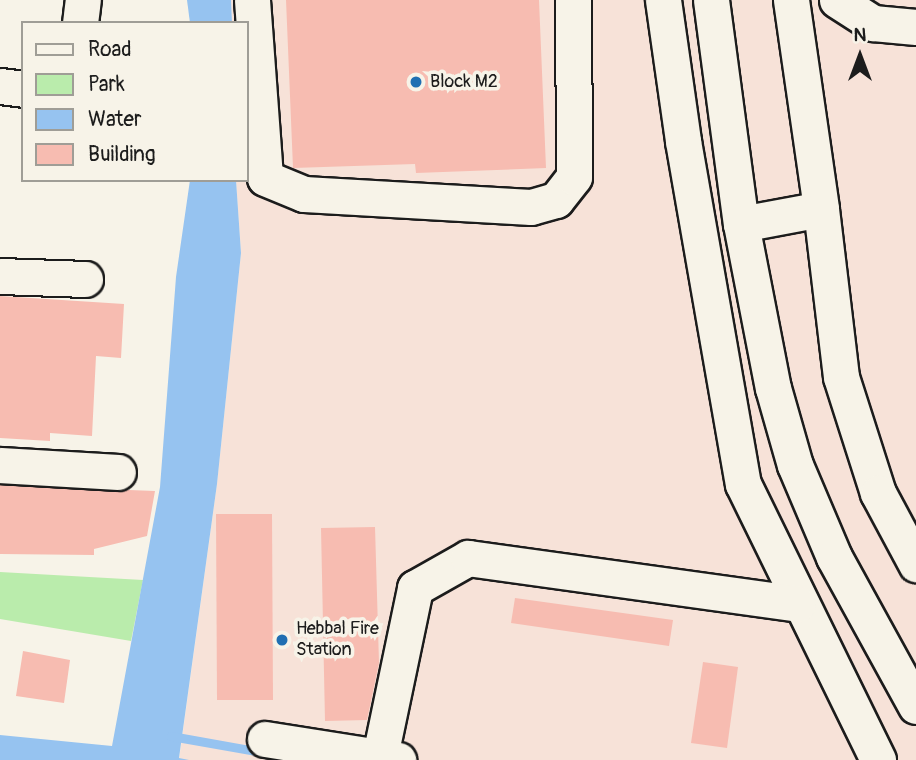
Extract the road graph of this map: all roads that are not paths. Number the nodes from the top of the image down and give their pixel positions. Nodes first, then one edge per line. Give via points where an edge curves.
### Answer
1 (83, 0) edge
2 (252, 0) edge
3 (573, 0) edge
4 (663, 0) edge
5 (791, 0) edge
6 (837, 0) edge
7 (714, 2) edge
8 (80, 21) edge
9 (916, 27) edge
10 (0, 86) edge
11 (21, 89) edge
12 (821, 209) junction
13 (741, 224) junction
14 (0, 276) edge
15 (85, 279) dead end
16 (0, 465) edge
17 (118, 472) dead end
18 (916, 564) edge
19 (798, 604) junction
20 (916, 706) edge
21 (265, 739) dead end
22 (376, 757) edge
23 (878, 760) edge

1 - 8 street
2 - 3 street via 265,178 304,194 531,207 556,200 573,177
4 - 19 street via 743,484
5 - 12 street
6 - 9 street via 873,23
7 - 13 street
10 - 11 street
12 - 13 street
12 - 18 street via 844,391 878,493
13 - 20 street via 773,388 795,466 834,557
14 - 15 street
16 - 17 street
19 - 22 street via 468,558 415,589
19 - 23 street via 857,711
21 - 22 street

